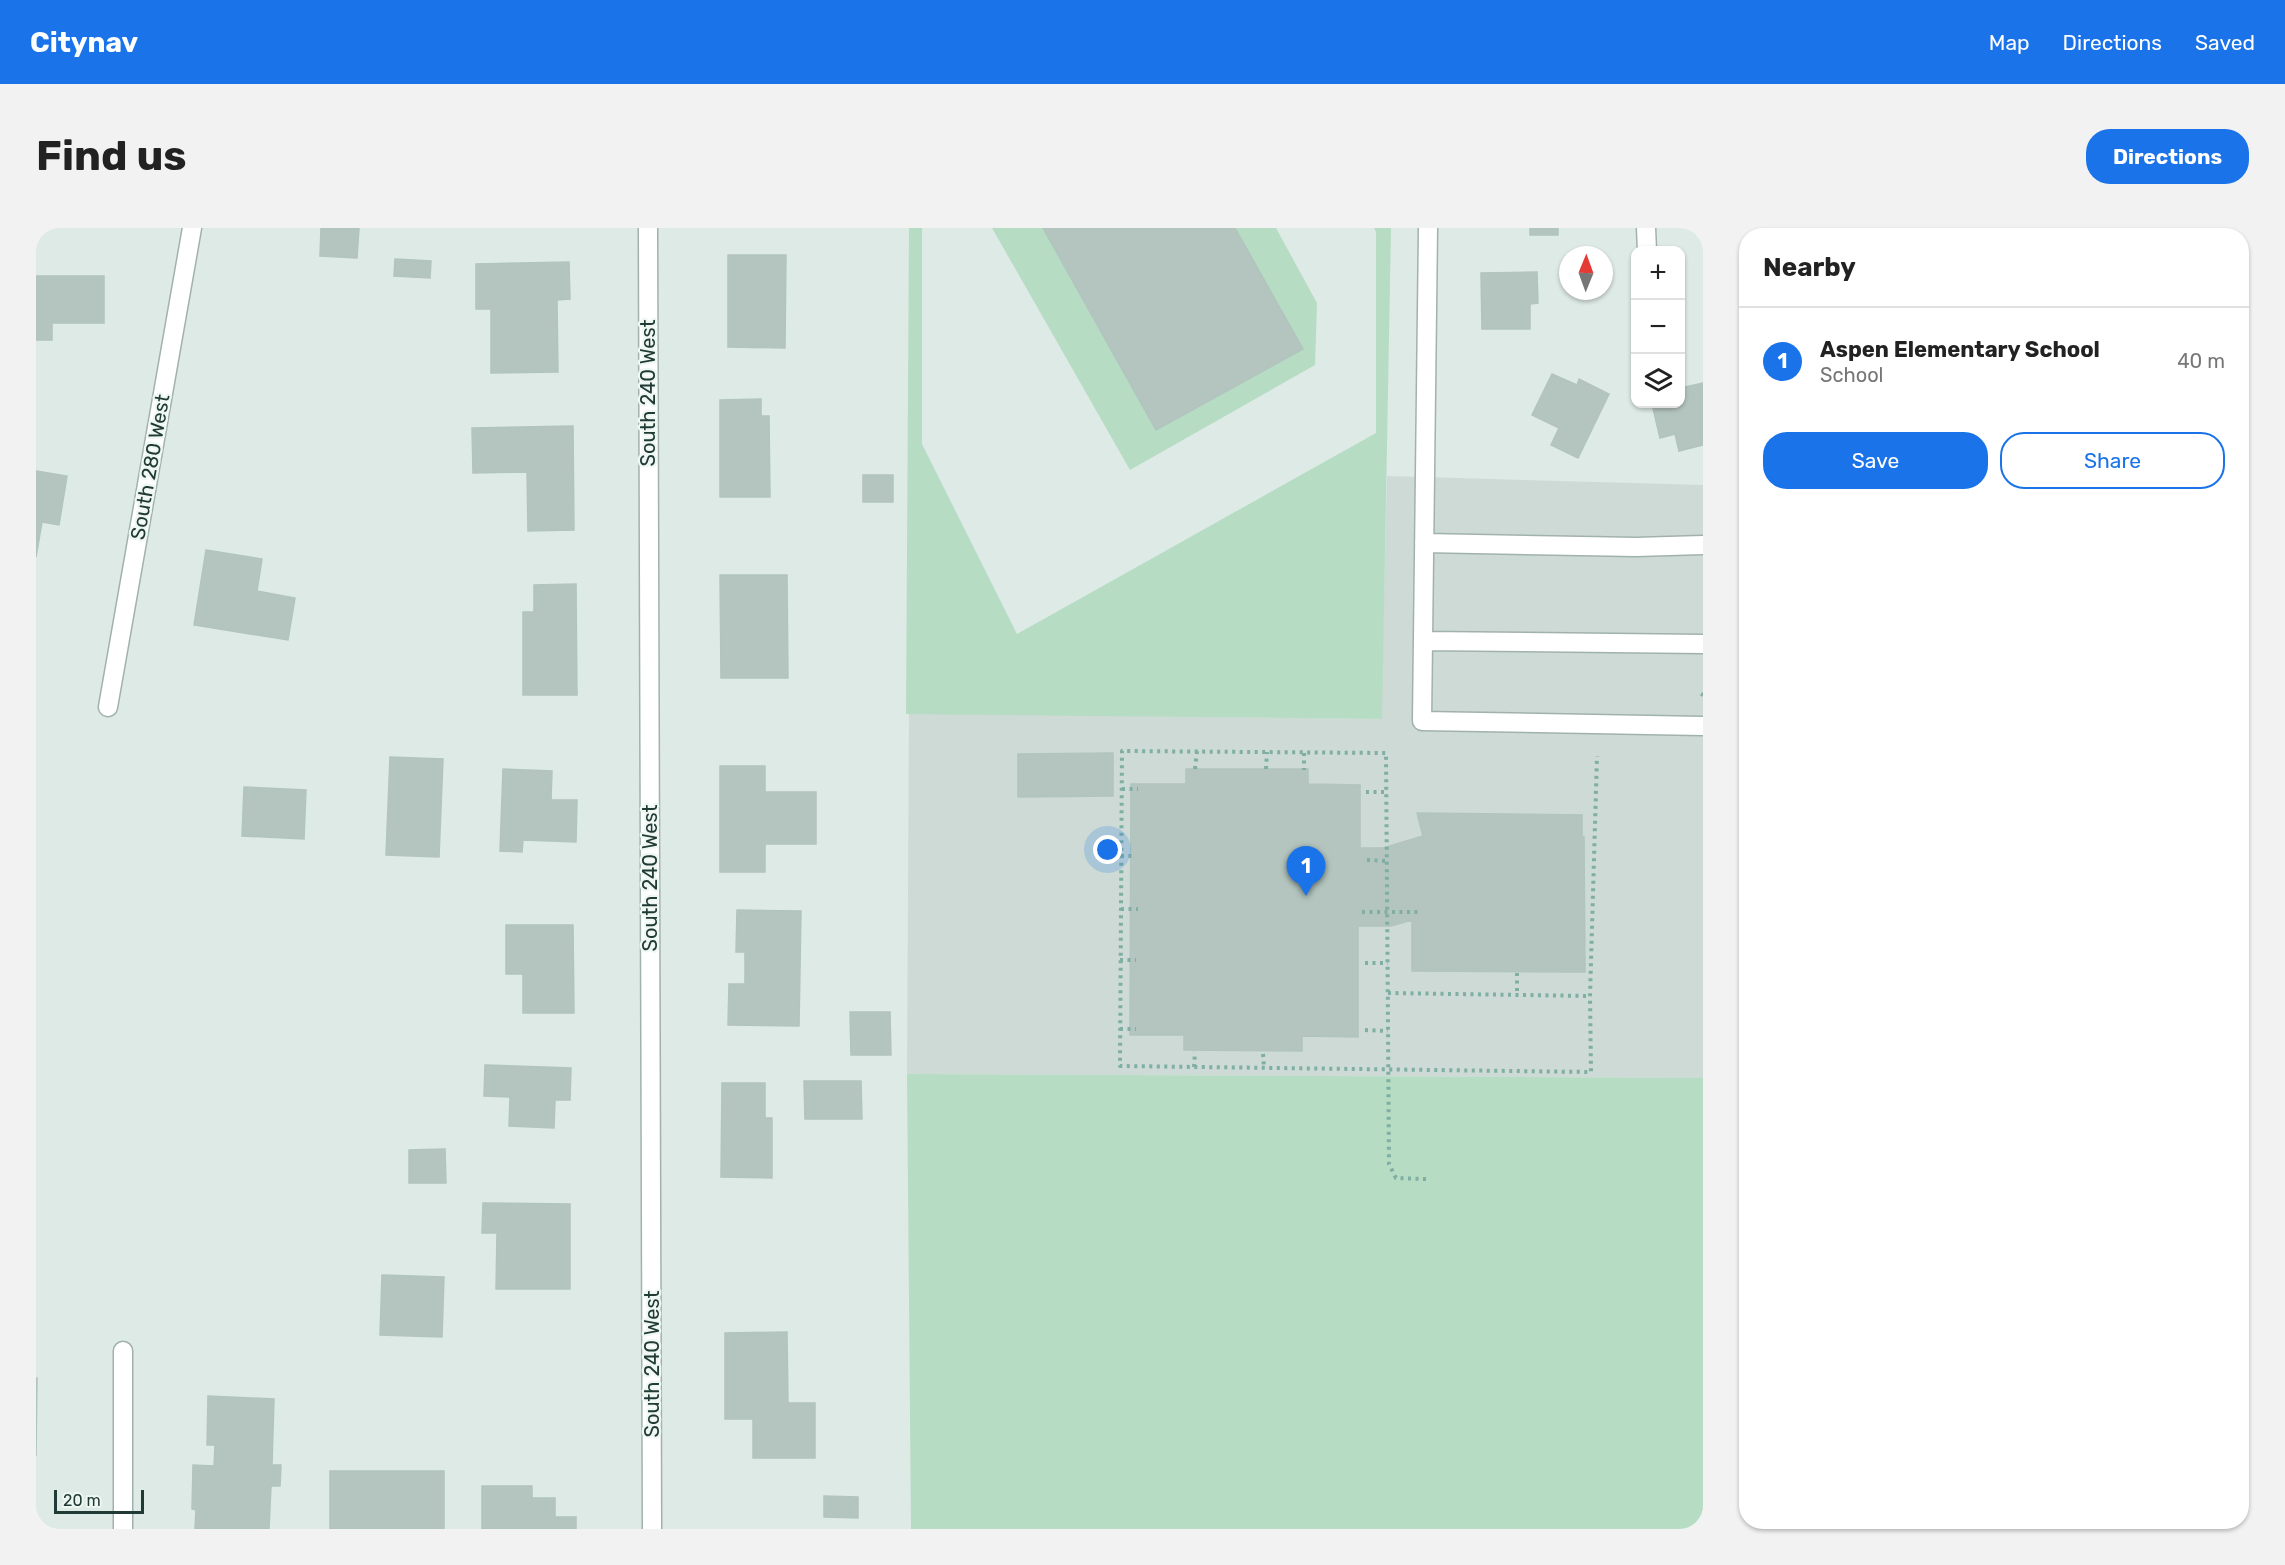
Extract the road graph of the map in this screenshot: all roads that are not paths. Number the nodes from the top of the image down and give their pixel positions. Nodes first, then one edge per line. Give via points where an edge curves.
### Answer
1 (192, 228) edge
2 (648, 228) edge
3 (1428, 228) edge
4 (1646, 228) edge
5 (1647, 246) edge
6 (1424, 543) junction
7 (1703, 544) edge
8 (1423, 641) junction
9 (1703, 645) edge
10 (108, 706) dead end
11 (1703, 726) edge
12 (123, 1351) dead end
13 (123, 1529) edge
14 (652, 1529) edge

1 - 10 street, South 280 West
2 - 14 street, South 240 West
3 - 6 street
4 - 5 street
6 - 7 street via 1636,547
6 - 8 street
8 - 9 street
8 - 11 street via 1422,722
12 - 13 street

